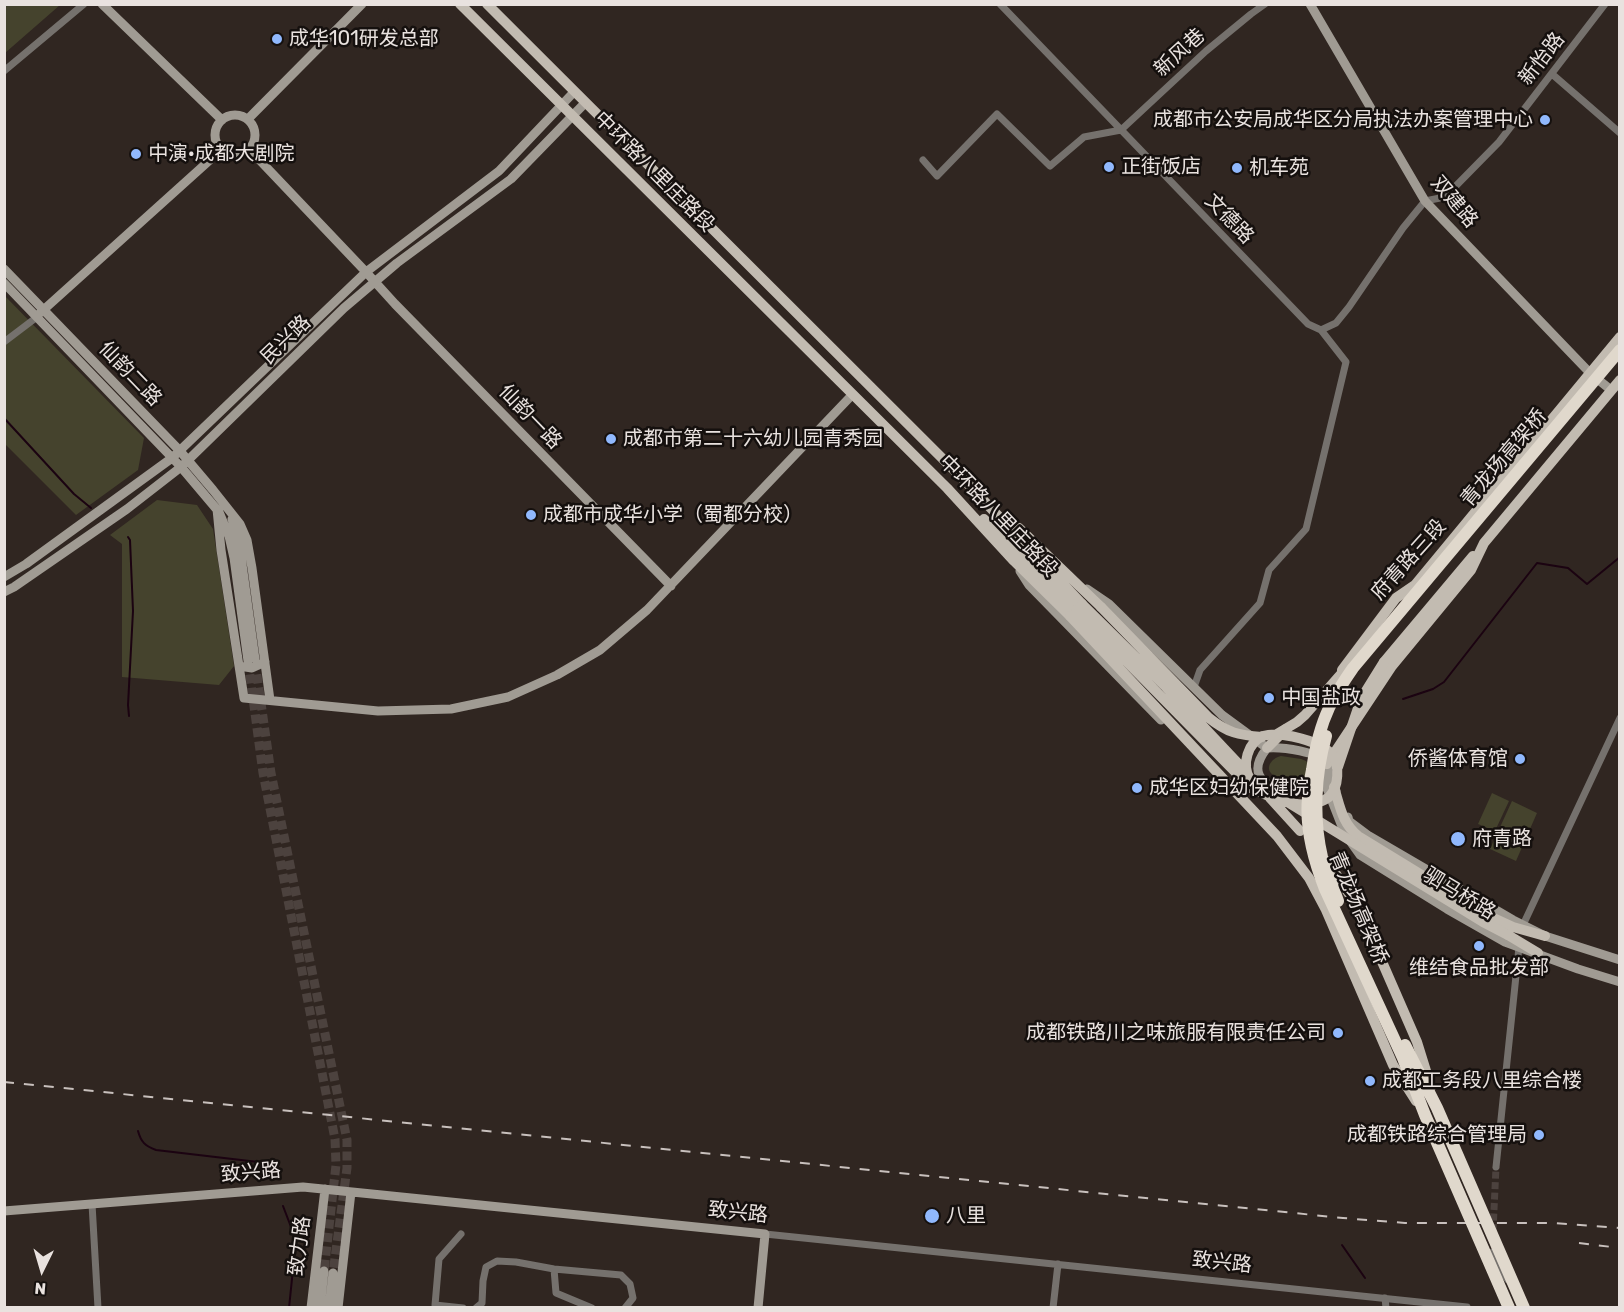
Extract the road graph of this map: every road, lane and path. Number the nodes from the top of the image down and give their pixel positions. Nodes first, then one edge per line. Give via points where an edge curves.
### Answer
1 (84, 4) edge
2 (102, 4) edge
3 (362, 4) edge
4 (460, 4) edge
5 (487, 4) edge
6 (1000, 4) edge
7 (1265, 4) edge
8 (1311, 4) edge
9 (1605, 4) edge
10 (4, 71) edge
11 (1552, 74) junction
12 (574, 92) junction
13 (585, 103) junction
14 (561, 105) junction
15 (572, 116) junction
16 (248, 119) junction
17 (222, 120) junction
18 (1121, 130) junction
19 (1620, 133) edge
20 (221, 150) junction
21 (250, 150) junction
22 (923, 160) dead end
23 (1425, 201) junction
24 (4, 269) edge
25 (366, 272) junction
26 (375, 282) junction
27 (4, 283) edge
28 (40, 313) junction
29 (1320, 330) junction
30 (1620, 337) edge
31 (4, 342) edge
32 (1620, 350) edge
33 (1620, 362) edge
34 (1590, 373) junction
35 (1620, 380) edge
36 (1615, 393) edge
37 (852, 395) junction
38 (176, 455) junction
39 (184, 464) junction
40 (965, 481) junction
41 (947, 488) junction
42 (222, 508) junction
43 (1484, 543) junction
44 (1014, 561) junction
45 (4, 577) edge
46 (1075, 582) junction
47 (1415, 585) junction
48 (671, 586) junction
49 (4, 592) edge
50 (1076, 610) junction
51 (252, 660) tunnel mouth
52 (265, 662) junction
53 (239, 666) junction
54 (1194, 687) junction
55 (270, 700) junction
56 (1620, 718) edge
57 (1618, 726) edge
58 (1277, 734) junction
59 (1262, 737) junction
60 (1267, 748) junction
61 (1331, 768) junction
62 (1330, 785) junction
63 (1267, 790) junction
64 (1286, 802) junction
65 (1514, 929) junction
66 (1545, 936) joint
67 (1519, 947) junction
68 (1539, 953) junction
69 (1620, 960) edge
70 (1620, 982) edge
71 (1437, 1108) junction
72 (1425, 1114) junction
73 (1496, 1167) tunnel mouth
74 (325, 1189) junction
75 (351, 1192) junction
76 (92, 1204) junction
77 (4, 1211) edge
78 (461, 1234) dead end
79 (765, 1234) junction
80 (1492, 1252) dead end
81 (1058, 1264) junction
82 (554, 1269) junction
83 (328, 1272) junction
84 (1385, 1298) junction
85 (435, 1306) edge
86 (1467, 1307) edge
87 (98, 1308) edge
88 (311, 1308) edge
89 (320, 1308) edge
90 (329, 1308) edge
91 (338, 1308) edge
92 (463, 1308) edge
93 (476, 1308) edge
94 (592, 1308) edge
95 (625, 1308) edge
96 (758, 1308) edge
97 (1053, 1308) edge
98 (1386, 1308) edge
99 (1509, 1308) edge
100 (1525, 1308) edge

1 - 10 street
2 - 17 street
3 - 16 street
4 - 14 main road, 中环路八里庄路段
5 - 12 main road, 中环路八里庄路段
6 - 18 street, 文德路
7 - 18 street, 新风巷 via 1206,51
8 - 23 street, 双建路
9 - 11 street, 新怡路
11 - 19 street
11 - 23 street, 新怡路 via 1499,142 1445,197
12 - 13 main road, 中环路八里庄路段
12 - 14 street, 民兴路
13 - 15 street, 民兴路
13 - 40 main road, 中环路八里庄路段
14 - 15 main road, 中环路八里庄路段
14 - 25 street, 民兴路 via 499,171
15 - 26 street, 民兴路 via 511,179
15 - 37 main road, 中环路八里庄路段
16 - 17 street via 235,114
16 - 21 street via 256,131
17 - 20 street via 215,132
18 - 22 street via 1084,137 1050,166 997,114 937,176
18 - 29 street, 文德路 via 1308,324
20 - 21 street via 238,156
20 - 28 street
21 - 25 street, 仙韵一路
23 - 29 street via 1336,323
23 - 34 street, 双建路
24 - 28 street, 仙韵二路
25 - 26 street, 仙韵一路
25 - 38 street, 民兴路
26 - 39 street, 民兴路
26 - 48 street, 仙韵一路
27 - 28 street, 仙韵二路
28 - 31 street
28 - 38 street, 仙韵二路
29 - 54 street, 文德路 via 1346,362 1306,529 1269,570 1260,603 1200,670
30 - 34 main road, 府青路三段
32 - 72 highway, 青龙场高架桥, bridge via 1353,668 1328,709 1314,752 1307,799 1316,866
33 - 71 highway, 青龙场高架桥, bridge via 1358,672 1325,739 1316,813 1322,858 1343,912
34 - 36 street, 双建路
34 - 47 main road, 府青路三段
35 - 36 main road
36 - 43 main road
37 - 41 main road, 中环路八里庄路段
37 - 48 street
38 - 39 street, 仙韵二路
38 - 45 street, 民兴路
39 - 42 street, 仙韵二路
39 - 49 street, 民兴路 via 127,510
40 - 46 main road
40 - 50 main road, 中环路八里庄路段
41 - 44 main road, 中环路八里庄路段
41 - 50 main road via 975,510
42 - 51 street, 仙韵二路
42 - 52 street, 仙韵二路 via 240,524 247,540
42 - 53 street via 221,550
43 - 61 main road via 1471,570 1392,666
43 - 61 main road, bridge via 1384,662 1361,699
44 - 50 main road, 中环路八里庄路段
44 - 63 street via 1029,585 1203,763
46 - 54 street via 1109,604
46 - 59 main road, bridge via 1209,718 1233,733
47 - 58 main road, bridge via 1311,709
47 - 60 main road, 府青路三段 via 1396,598 1312,705
48 - 55 street via 600,650 508,697 451,709 378,711
50 - 63 main road, bridge via 1247,784
50 - 71 main road, 中环路八里庄路段, bridge via 1166,687 1332,868 1366,925 1417,1042
50 - 72 main road, 中环路八里庄路段, bridge via 1296,859 1326,910 1393,1065
52 - 53 street via 252,668
52 - 55 street, 仙韵二路
53 - 55 street via 244,698
54 - 60 street via 1222,715
56 - 57 street
57 - 65 street
58 - 59 main road, bridge
58 - 61 main road, bridge via 1312,741 1332,754
59 - 63 main road, bridge via 1252,745 1246,763 1248,777 1255,786
60 - 61 street via 1310,754
60 - 63 street via 1258,766
61 - 62 main road, bridge
61 - 65 street, 驷马桥路 via 1349,821
62 - 63 street via 1307,792
62 - 64 main road, bridge via 1328,798 1313,803
62 - 65 main road via 1349,829
62 - 67 street, 驷马桥路 via 1345,834 1360,855 1447,909
63 - 64 main road, bridge
64 - 65 main road, bridge via 1483,922
65 - 66 main road
65 - 68 main road
66 - 69 street
67 - 68 street, 驷马桥路
67 - 73 street
68 - 70 street, 驷马桥路
71 - 100 highway, 青龙场高架桥, bridge
72 - 99 highway, 青龙场高架桥, bridge
74 - 75 street, 致兴路
74 - 76 street, 致兴路 via 303,1187
74 - 83 street, 致力路
75 - 79 street, 致兴路
75 - 83 street, 致力路
76 - 77 street, 致兴路
76 - 87 street
78 - 85 street via 439,1259
79 - 81 street, 致兴路
79 - 96 street
80 - 100 street via 1497,1268 1520,1295
81 - 84 street, 致兴路
81 - 97 street
82 - 93 street via 497,1262 486,1268 482,1303
82 - 94 street via 556,1293
82 - 95 street via 621,1275 630,1284 633,1298
83 - 88 street, 致力路
83 - 89 street, 致力路
83 - 90 street, 致力路
83 - 91 street, 致力路
84 - 86 street, 致兴路
84 - 98 street
85 - 92 street

